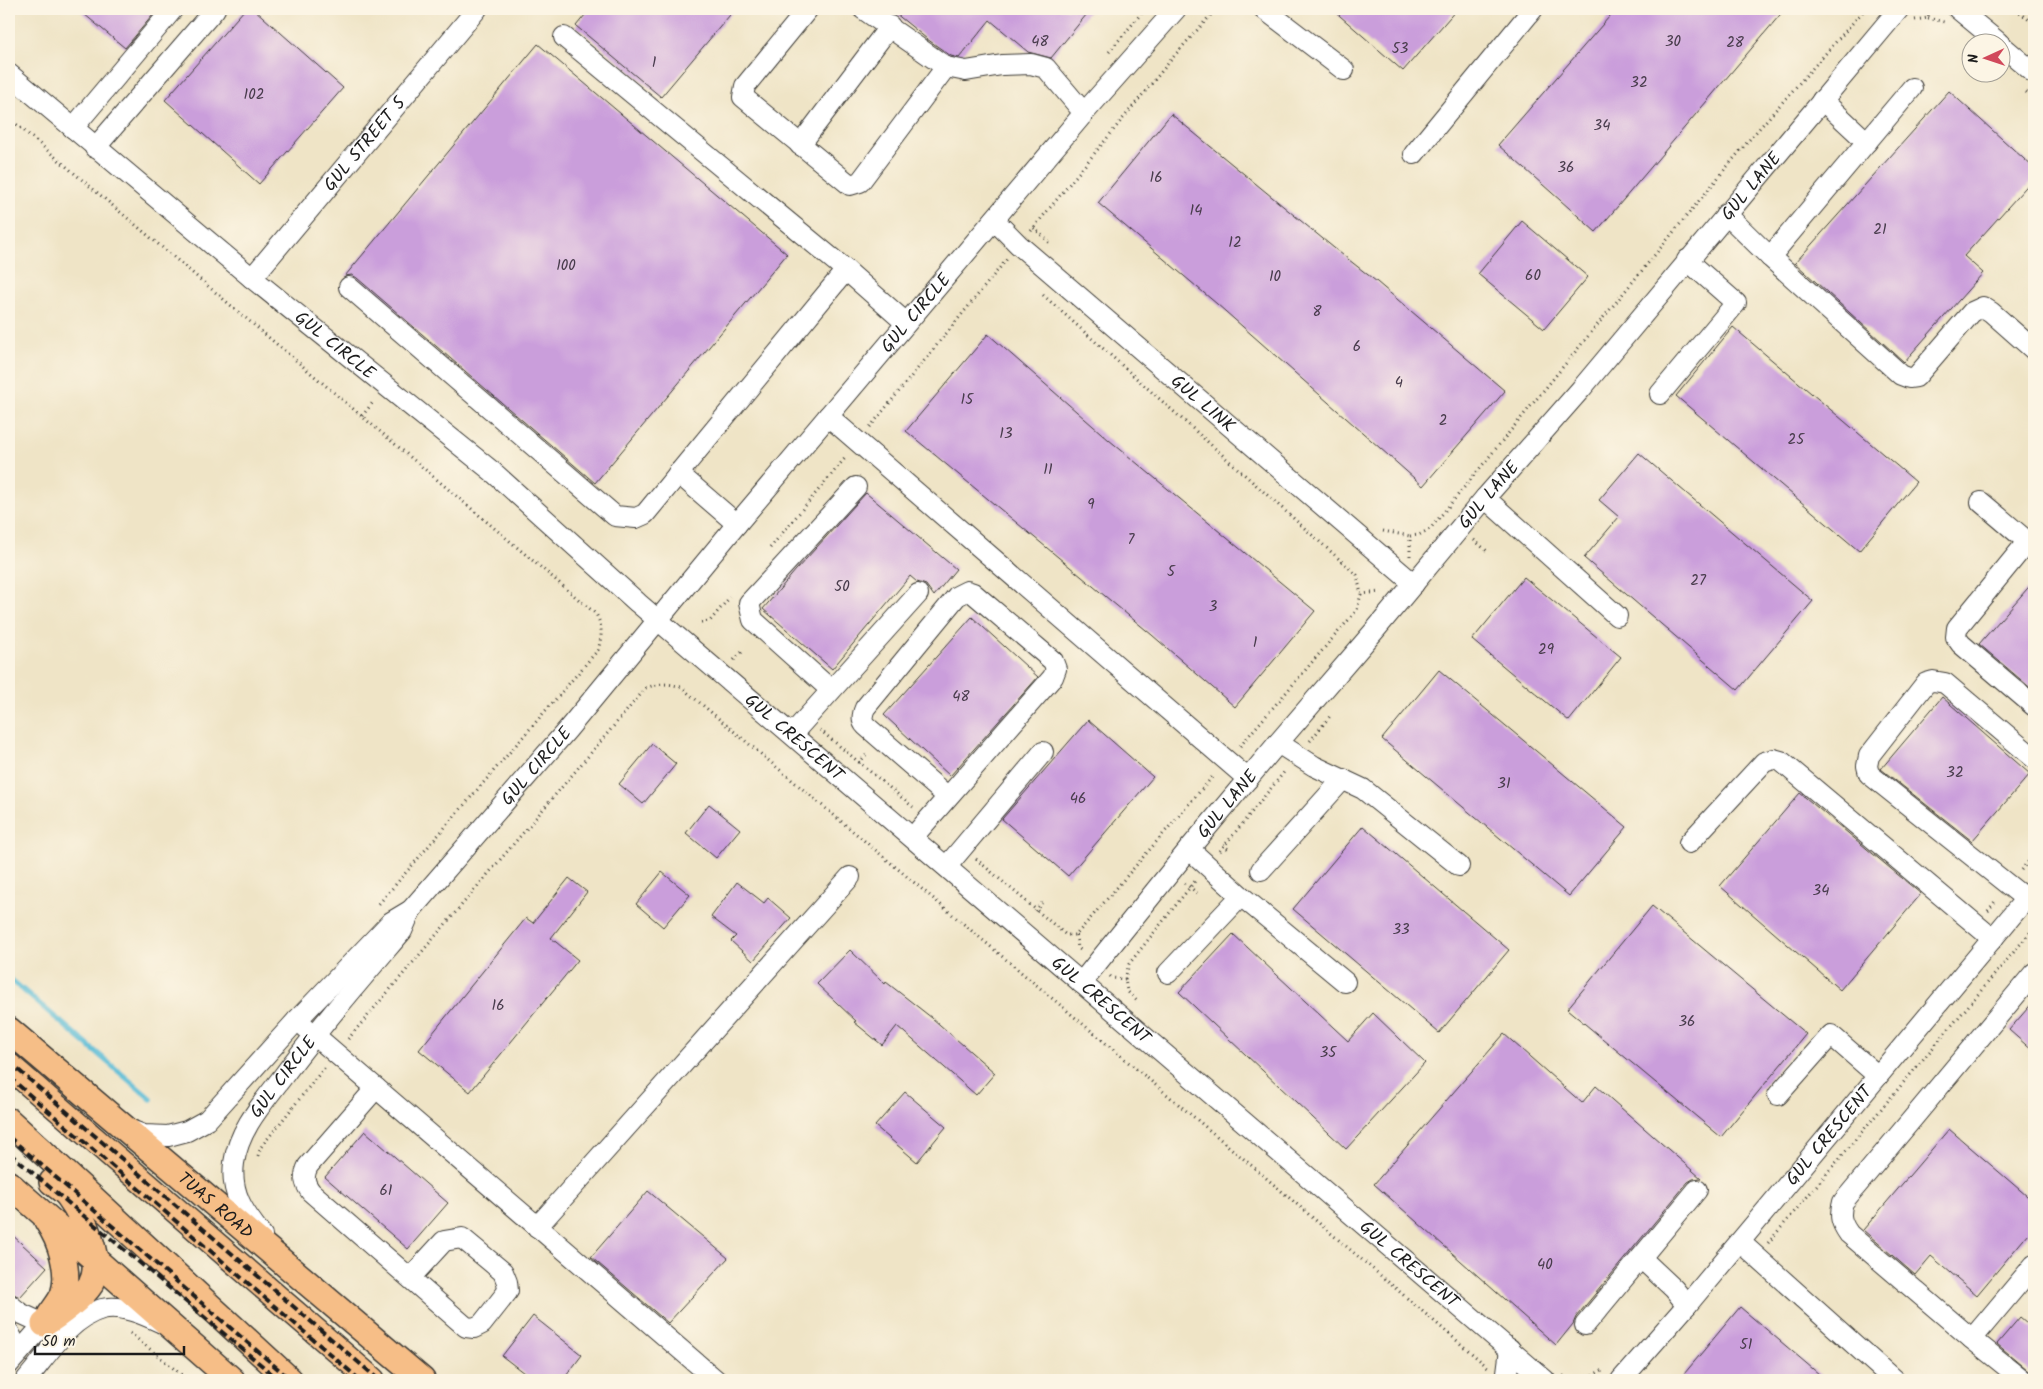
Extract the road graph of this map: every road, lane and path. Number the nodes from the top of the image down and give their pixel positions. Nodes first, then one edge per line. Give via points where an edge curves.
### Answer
1 (173, 9) edge
2 (215, 9) edge
3 (477, 9) edge
4 (808, 9) edge
5 (863, 9) edge
6 (1176, 9) edge
7 (1216, 9) edge
8 (1264, 9) edge
9 (1533, 9) edge
10 (1865, 9) edge
11 (1899, 9) edge
12 (1958, 9) edge
13 (2016, 9) edge
14 (2034, 24) edge
15 (890, 26) junction
16 (1985, 32) edge
17 (564, 37) dead end
18 (2010, 53) edge
19 (946, 67) junction
20 (1344, 70) dead end
21 (2034, 73) edge
22 (16, 82) edge
23 (1912, 88) dead end
24 (1822, 100) junction
25 (1084, 113) junction
26 (9, 118) edge
27 (73, 128) junction
28 (1867, 142) junction
29 (800, 145) junction
30 (95, 148) junction
31 (1414, 154) dead end
32 (1726, 214) junction
33 (994, 220) junction
34 (1020, 244) junction
35 (1770, 257) junction
36 (1687, 260) junction
37 (846, 270) junction
38 (252, 278) junction
39 (349, 287) dead end
40 (906, 323) junction
41 (2034, 350) edge
42 (1660, 394) dead end
43 (828, 416) junction
44 (858, 442) junction
45 (678, 473) junction
46 (856, 487) dead end
47 (1484, 498) junction
48 (1981, 502) dead end
49 (737, 524) junction
50 (2031, 544) edge
51 (766, 554) dead end
52 (1399, 570) junction
53 (1414, 584) junction
54 (735, 591) dead end
55 (918, 594) dead end
56 (1361, 594) dead end
57 (1617, 616) dead end
58 (658, 619) junction
59 (702, 622) dead end
60 (831, 690) junction
61 (2034, 706) edge
62 (793, 733) junction
63 (1278, 743) junction
64 (1044, 752) dead end
65 (2034, 758) edge
66 (1248, 779) junction
67 (1343, 779) junction
68 (948, 796) junction
69 (913, 837) junction
70 (1689, 843) dead end
71 (1189, 849) junction
72 (2034, 855) edge
73 (947, 866) junction
74 (1458, 866) dead end
75 (1261, 870) dead end
76 (850, 877) dead end
77 (2008, 885) junction
78 (2030, 894) edge
79 (1241, 896) junction
80 (411, 910) junction
81 (371, 914) dead end
82 (1976, 925) junction
83 (2034, 928) edge
84 (1076, 934) dead end
85 (1992, 939) junction
86 (1096, 964) junction
87 (1168, 973) dead end
88 (2034, 973) edge
89 (1345, 982) dead end
90 (1081, 983) junction
91 (1143, 1007) dead end
92 (297, 1020) junction
93 (9, 1030) edge
94 (314, 1036) junction
95 (335, 1054) junction
96 (9, 1066) edge
97 (1878, 1076) junction
98 (376, 1088) junction
99 (1778, 1095) dead end
100 (13, 1125) edge
101 (120, 1126) junction
102 (257, 1158) dead end
103 (9, 1184) edge
104 (1697, 1190) dead end
105 (40, 1210) junction
106 (538, 1227) junction
107 (1740, 1242) junction
108 (1756, 1256) junction
109 (94, 1258) junction
110 (1641, 1258) junction
111 (282, 1260) junction
112 (2034, 1265) edge
113 (410, 1278) junction
114 (9, 1304) edge
115 (1687, 1305) junction
116 (44, 1324) junction
117 (1585, 1324) dead end
118 (173, 1328) junction
119 (128, 1330) dead end
120 (9, 1332) edge
121 (1972, 1339) junction
122 (1510, 1349) junction
123 (14, 1358) edge
124 (1616, 1373) edge
125 (1550, 1375) edge
126 (1501, 1377) edge
127 (26, 1380) edge
128 (188, 1380) edge
129 (232, 1380) edge
130 (290, 1380) edge
131 (372, 1380) edge
132 (422, 1380) edge
133 (716, 1380) edge
134 (1894, 1380) edge
135 (2023, 1380) edge

1 - 27 street
2 - 30 street
3 - 38 street, GUL STREET 5
4 - 29 street via 745,86 743,98
5 - 15 street
6 - 25 street, GUL CIRCLE
7 - 34 path
8 - 20 street
9 - 31 street
10 - 52 path via 1749,140 1430,529 1410,536 1411,555
11 - 24 street, GUL LANE
12 - 16 street
13 - 14 path
15 - 19 street
15 - 29 street
17 - 37 street
18 - 21 street
19 - 25 street via 966,71 1031,64 1046,68
19 - 29 street via 860,182 850,185
22 - 27 street, GUL CIRCLE
23 - 28 street
24 - 28 street
24 - 32 street, GUL LANE
25 - 33 street, GUL CIRCLE
26 - 81 path via 596,614 602,637 598,650
27 - 30 street, GUL CIRCLE
28 - 35 street
30 - 38 street, GUL CIRCLE
32 - 35 street
32 - 36 street, GUL LANE
33 - 34 street, GUL LINK
33 - 40 street, GUL CIRCLE
34 - 44 path
34 - 52 street, GUL LINK
35 - 41 street via 1901,375 1909,378 1916,377 1972,312 1983,307
36 - 42 street via 1736,303
36 - 47 street, GUL LANE via 1562,411
37 - 40 street
37 - 45 street
38 - 58 street, GUL CIRCLE via 493,472
39 - 45 street via 615,516 636,518 644,514
40 - 43 street, GUL CIRCLE
43 - 44 street
43 - 49 street, GUL CIRCLE
44 - 51 path
44 - 66 street
45 - 49 street
46 - 60 street via 749,603 752,620
47 - 53 street, GUL LANE
47 - 57 street
48 - 50 street
49 - 58 street, GUL CIRCLE
50 - 61 street via 1957,628 1956,637
52 - 53 street, GUL LINK
52 - 56 path via 1380,592
53 - 63 street, GUL LANE
54 - 59 path via 710,621
55 - 60 street
58 - 62 street, GUL CRESCENT
58 - 80 street, GUL CIRCLE
60 - 62 street
62 - 69 street, GUL CRESCENT
63 - 66 street, GUL LANE
63 - 67 street via 1314,766
64 - 73 street
65 - 77 street via 1945,683 1933,681 1926,683 1869,756 1869,774
66 - 71 street, GUL LANE
67 - 74 street via 1363,789
67 - 75 street
68 - 68 street via 1053,677 1056,669 1053,661 967,591 958,596 862,714 866,726
68 - 69 street
69 - 73 street, GUL CRESCENT
70 - 82 street via 1764,762 1781,761
71 - 79 street
71 - 86 street, GUL LANE
72 - 77 path
73 - 90 street, GUL CRESCENT
76 - 106 street
77 - 78 street
77 - 82 path
78 - 85 street, GUL CRESCENT
79 - 87 street
79 - 89 street
80 - 92 street, GUL CIRCLE via 391,922
80 - 94 street, GUL CIRCLE via 402,931
82 - 85 street
83 - 108 path
84 - 86 path via 1078,948
85 - 97 street, GUL CRESCENT
86 - 90 street, GUL LANE
86 - 91 path via 1112,978 1125,978 1127,991
88 - 121 street via 1844,1202 1840,1212 1842,1224 1849,1234
90 - 122 street, GUL CRESCENT
92 - 94 street
92 - 101 street, GUL CIRCLE via 199,1125 182,1134 154,1136
93 - 101 main road, TUAS ROAD
94 - 95 street
94 - 111 street, GUL CIRCLE via 250,1121 242,1135 234,1164 238,1201
95 - 98 street
95 - 102 path via 261,1147
95 - 126 path via 646,688 656,684 681,687
96 - 131 main road, TUAS ROAD
97 - 99 street via 1832,1035
97 - 107 street, GUL CRESCENT
98 - 106 street
98 - 113 street via 308,1166 305,1181 311,1192
100 - 109 main road via 26,1159 68,1196 85,1221
100 - 130 main road
101 - 111 main road, TUAS ROAD
103 - 105 main road
104 - 110 street
105 - 109 main road
105 - 116 main road via 53,1230 66,1273 63,1296
106 - 133 street
107 - 108 street
107 - 115 street, GUL CRESCENT
108 - 134 street
109 - 116 main road via 91,1283 62,1314
109 - 118 main road
110 - 115 street
110 - 117 street
111 - 132 main road, TUAS ROAD
112 - 121 street
113 - 113 street via 471,1328 482,1324 508,1291 503,1272 462,1238 444,1241
114 - 116 street
115 - 124 street, GUL CRESCENT
116 - 123 street
118 - 127 street via 128,1310 103,1309 68,1330
118 - 129 main road
119 - 128 path
120 - 123 street
121 - 135 street
122 - 125 street, GUL CRESCENT
122 - 126 street
124 - 125 path via 1577,1380

